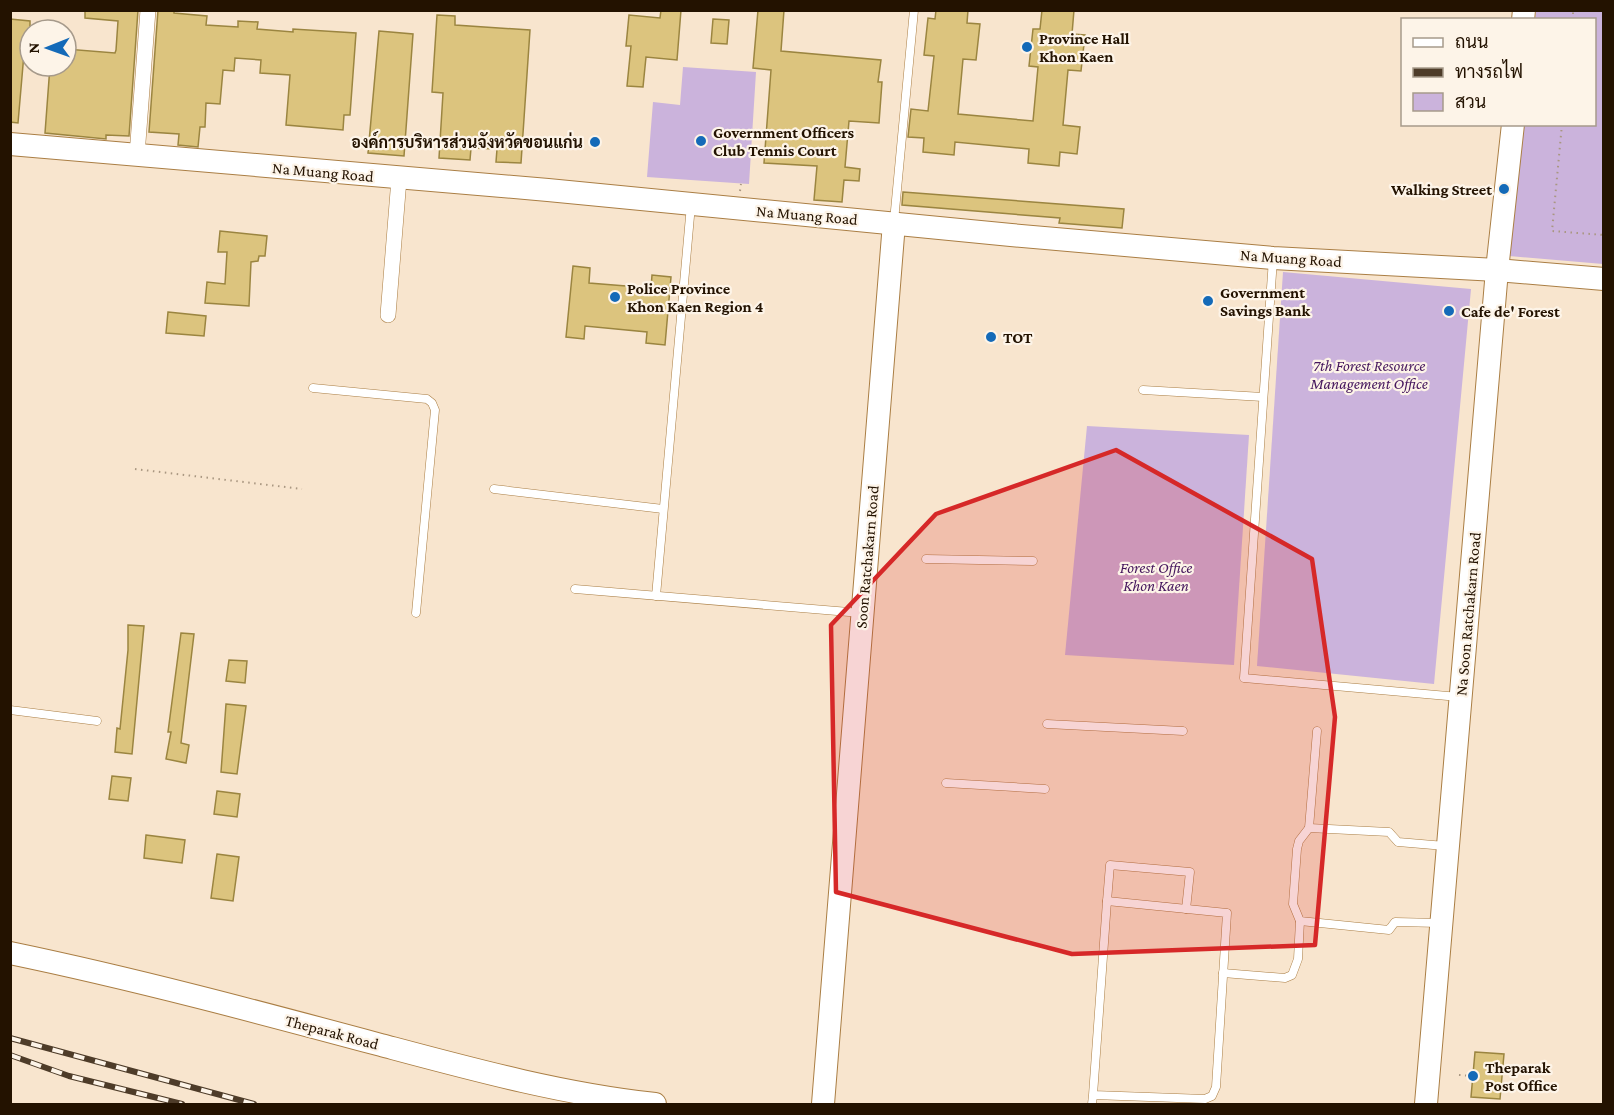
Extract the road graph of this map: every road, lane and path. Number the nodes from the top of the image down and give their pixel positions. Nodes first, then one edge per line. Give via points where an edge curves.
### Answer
1 (148, 10) edge
2 (914, 10) edge
3 (1596, 98) edge
4 (1599, 99) dead end
5 (1512, 126) edge
6 (1562, 126) edge
7 (10, 144) edge
8 (137, 155) junction
9 (399, 179) junction
10 (691, 204) junction
11 (894, 223) junction
12 (1604, 235) edge
13 (1273, 258) junction
14 (1497, 270) junction
15 (1604, 279) edge
16 (388, 315) dead end
17 (313, 388) dead end
18 (1143, 390) dead end
19 (1263, 397) junction
20 (135, 469) dead end
21 (302, 489) dead end
22 (494, 489) dead end
23 (663, 509) junction
24 (926, 560) dead end
25 (1033, 561) dead end
26 (575, 589) dead end
27 (656, 596) junction
28 (416, 613) dead end
29 (862, 614) junction
30 (1461, 698) junction
31 (10, 710) edge
32 (97, 722) dead end
33 (1047, 724) dead end
34 (1183, 731) dead end
35 (1317, 731) dead end
36 (946, 783) dead end
37 (1045, 789) dead end
38 (1309, 828) junction
39 (1448, 847) junction
40 (1107, 901) junction
41 (1186, 909) junction
42 (1300, 921) junction
43 (1442, 923) junction
44 (10, 953) edge
45 (1223, 973) junction
46 (1459, 1075) dead end
47 (1473, 1076) dead end
48 (1093, 1095) junction
49 (655, 1104) edge
50 (823, 1104) edge
51 (1092, 1104) edge
52 (1426, 1104) edge

1 - 8 street
2 - 11 lane, Soon Ratchakarn Road
3 - 4 path
5 - 14 street, Na Soon Ratchakarn Road
6 - 12 path via 1552,231
7 - 8 street, Na Muang Road
8 - 9 street, Na Muang Road
9 - 10 street, Na Muang Road
9 - 16 street
10 - 11 street, Na Muang Road
10 - 23 lane
11 - 13 street, Na Muang Road
11 - 29 street, Soon Ratchakarn Road
13 - 14 street, Na Muang Road
13 - 19 lane
14 - 15 street, Na Muang Road
14 - 30 street, Na Soon Ratchakarn Road
17 - 28 lane via 426,399 432,403 435,411
18 - 19 lane
19 - 30 lane via 1244,678
20 - 21 path
22 - 23 lane
23 - 27 lane
24 - 25 lane
26 - 27 lane
27 - 29 lane
29 - 50 street, Soon Ratchakarn Road
30 - 39 street, Na Soon Ratchakarn Road
31 - 32 lane
33 - 34 lane
35 - 38 lane
36 - 37 lane
38 - 39 lane via 1389,832 1398,842
38 - 42 lane via 1297,849 1293,904
39 - 43 street, Na Soon Ratchakarn Road
40 - 41 lane
40 - 41 lane via 1110,865 1190,872
40 - 48 lane
41 - 45 lane via 1227,913
42 - 43 lane via 1389,930 1395,922
42 - 45 lane via 1298,959 1292,975 1285,978
43 - 52 street, Na Soon Ratchakarn Road
44 - 49 street, Theparak Road via 109,974 483,1072 606,1099
45 - 48 lane via 1216,1087 1212,1096 1205,1099
46 - 47 path
48 - 51 lane

